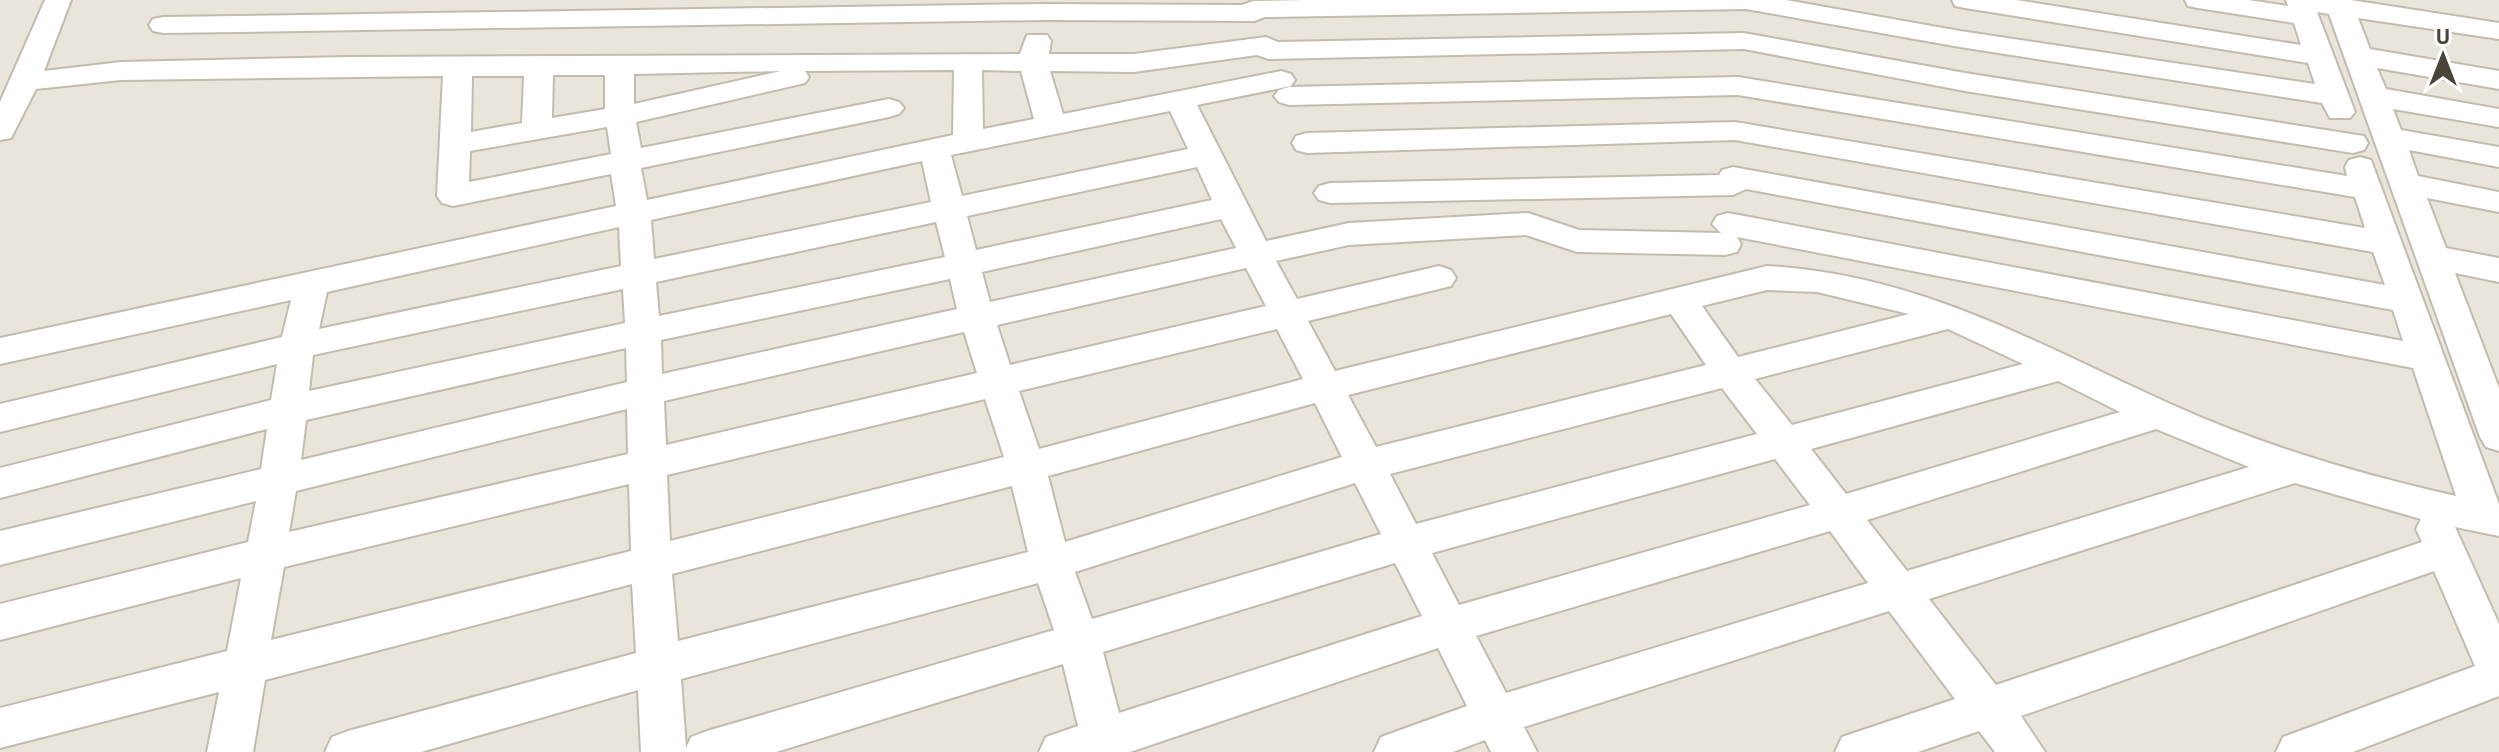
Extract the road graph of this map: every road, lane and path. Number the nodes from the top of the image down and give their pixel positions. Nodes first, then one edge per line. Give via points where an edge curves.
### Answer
1 (58, 0) edge
2 (185, 0) edge
3 (400, 0) edge
4 (1954, 0) edge
5 (1965, 0) edge
6 (2198, 0) edge
7 (1746, 1) edge
8 (1507, 3) edge
9 (2339, 3) edge
10 (1044, 6) edge
11 (2301, 6) edge
12 (1252, 7) edge
13 (824, 8) edge
14 (604, 10) edge
15 (381, 24) junction
16 (163, 25) junction
17 (2499, 31) edge
18 (1960, 39) junction
19 (1744, 41) junction
20 (1521, 46) junction
21 (2318, 56) junction
22 (2359, 56) junction
23 (1183, 58) junction
24 (879, 61) junction
25 (1033, 61) junction
26 (1105, 62) junction
27 (968, 63) junction
28 (575, 65) junction
29 (348, 66) junction
30 (539, 66) junction
31 (619, 66) junction
32 (458, 67) junction
33 (1276, 68) junction
34 (121, 71) junction
35 (2499, 80) edge
36 (25, 82) junction
37 (1965, 82) junction
38 (1738, 86) junction
39 (1533, 88) junction
40 (2333, 96) junction
41 (2372, 96) junction
42 (1192, 99) junction
43 (889, 108) junction
44 (1125, 112) junction
45 (620, 116) junction
46 (2499, 118) edge
47 (1970, 123) junction
48 (1051, 126) junction
49 (0, 131) edge
50 (537, 131) junction
51 (1735, 131) junction
52 (1547, 135) junction
53 (2389, 137) junction
54 (1307, 143) junction
55 (2353, 143) junction
56 (454, 144) junction
57 (951, 146) junction
58 (1206, 155) junction
59 (892, 157) junction
60 (2499, 157) edge
61 (628, 162) junction
62 (1971, 171) junction
63 (1733, 181) junction
64 (2408, 184) junction
65 (1564, 187) junction
66 (2367, 189) junction
67 (1330, 193) junction
68 (2499, 202) edge
69 (1231, 206) junction
70 (950, 209) junction
71 (634, 215) junction
72 (1971, 222) junction
73 (1349, 234) junction
74 (1727, 234) junction
75 (1577, 241) junction
76 (2388, 243) junction
77 (1259, 256) junction
78 (2435, 257) junction
79 (963, 267) junction
80 (2499, 270) edge
81 (1975, 274) junction
82 (637, 275) junction
83 (1439, 278) dead end
84 (312, 285) junction
85 (1721, 290) junction
86 (1679, 300) junction
87 (2407, 301) junction
88 (1287, 314) junction
89 (976, 315) junction
90 (1949, 317) junction
91 (643, 332) junction
92 (1984, 333) junction
93 (2464, 340) junction
94 (297, 346) junction
95 (2499, 347) edge
96 (0, 351) edge
97 (2427, 358) junction
98 (2062, 367) junction
99 (1729, 371) junction
100 (997, 383) junction
101 (1325, 387) junction
102 (646, 391) junction
103 (2491, 395) edge
104 (289, 410) junction
105 (2159, 414) junction
106 (0, 418) edge
107 (2499, 437) edge
108 (1783, 441) junction
109 (1365, 465) junction
110 (647, 466) junction
111 (1026, 467) junction
112 (2298, 467) junction
113 (279, 480) junction
114 (0, 483) edge
115 (2425, 505) junction
116 (1838, 513) junction
117 (2491, 518) edge
118 (1406, 543) junction
119 (0, 548) edge
120 (2446, 550) junction
121 (264, 555) junction
122 (651, 562) junction
123 (1051, 563) junction
124 (1899, 593) junction
125 (0, 622) edge
126 (1448, 626) junction
127 (1078, 639) junction
128 (660, 665) junction
129 (243, 668) junction
130 (2499, 673) edge
131 (1989, 709) junction
132 (1495, 716) junction
133 (0, 728) edge
134 (1105, 746) edge
135 (230, 752) edge
136 (348, 752) edge
137 (664, 752) edge
138 (707, 752) edge
139 (1062, 752) edge
140 (1397, 752) edge
141 (1514, 752) edge
142 (1858, 752) edge
143 (2022, 752) edge
144 (2299, 752) edge

1 - 36 street
2 - 16 street
3 - 15 street
4 - 18 street
5 - 21 street
6 - 11 street
7 - 8 street
7 - 18 street
7 - 19 street
8 - 12 street
8 - 20 street
9 - 11 street
9 - 17 street
9 - 22 street
10 - 12 street
10 - 13 street
10 - 25 street
11 - 21 street
12 - 33 street
13 - 14 street
14 - 15 street
14 - 28 street
15 - 16 street
15 - 29 street
16 - 34 street
18 - 37 street
18 - 40 street
19 - 20 street
19 - 37 street
19 - 38 street
20 - 33 street
20 - 39 street
21 - 40 street
22 - 35 street
22 - 41 street
23 - 26 street
23 - 33 street
23 - 42 street
24 - 27 street
24 - 31 street
24 - 43 street
24 - 45 street
25 - 26 street
25 - 27 street
25 - 48 street
26 - 44 street
27 - 57 street
28 - 30 street
28 - 31 street
29 - 32 street
29 - 34 street
30 - 32 street
30 - 50 street
31 - 45 street
32 - 56 street
33 - 39 street
33 - 42 street
33 - 54 street
34 - 36 street
36 - 49 street
37 - 47 street
37 - 55 street
38 - 39 street
38 - 47 street
38 - 51 street
39 - 52 street
40 - 55 street
41 - 46 street
41 - 53 street
42 - 44 street
42 - 58 street
43 - 59 street
43 - 61 street
44 - 48 street
45 - 50 street
45 - 61 street
47 - 62 street
47 - 66 street
48 - 57 street
50 - 56 street
51 - 52 street
51 - 62 street
51 - 63 street
52 - 54 street
52 - 65 street
53 - 60 street
53 - 64 street
54 - 67 street
55 - 66 street
56 - 61 street via 453,196
57 - 59 street
57 - 70 street
58 - 69 street
58 - 70 street
59 - 71 street
61 - 71 street
62 - 72 street
62 - 76 street
63 - 65 street
63 - 72 street
63 - 74 street
64 - 68 street
64 - 78 street
65 - 67 street
65 - 75 street
66 - 76 street
67 - 73 street
69 - 77 street
69 - 79 street
70 - 79 street
70 - 82 street
71 - 82 street
71 - 84 street
72 - 81 street
72 - 87 street
73 - 75 street via 1528,224
73 - 77 street
74 - 75 street
74 - 81 street
74 - 85 street
76 - 87 street
77 - 88 street
77 - 89 street
78 - 80 street
78 - 93 street
79 - 89 street
79 - 91 street
81 - 92 street
81 - 97 street
82 - 91 street
82 - 94 street
83 - 88 street
84 - 94 street
84 - 96 street
85 - 86 street
85 - 90 street via 1767,278 1807,277
86 - 99 street
86 - 101 street
87 - 97 street
88 - 100 street
88 - 101 street
89 - 100 street
89 - 102 street
90 - 92 street
90 - 99 street
91 - 102 street
91 - 104 street
92 - 98 street
93 - 95 street
93 - 103 street
94 - 104 street
94 - 106 street
97 - 117 street
98 - 105 street
98 - 108 street
99 - 108 street
99 - 109 street
100 - 110 street
100 - 111 street
101 - 109 street
101 - 111 street
102 - 110 street
102 - 113 street
103 - 107 street
104 - 113 street
104 - 114 street
105 - 112 street
105 - 116 street
108 - 116 street
108 - 118 street
109 - 118 street
109 - 123 street
110 - 121 street
110 - 122 street
111 - 122 street
111 - 123 street
112 - 115 street
112 - 124 street
113 - 119 street
113 - 121 street
115 - 117 street
115 - 120 street
116 - 124 street
116 - 126 street
118 - 126 street
118 - 127 street
120 - 130 street
120 - 131 street
121 - 125 street
121 - 129 street
122 - 128 street
122 - 129 street
123 - 127 street
123 - 128 street
124 - 131 street
124 - 132 street
126 - 132 street
126 - 134 street
127 - 134 street
127 - 138 street
128 - 136 street
128 - 137 street
129 - 133 street
129 - 135 street
130 - 144 street
131 - 142 street
131 - 143 street
132 - 140 street
132 - 141 street
134 - 139 street

